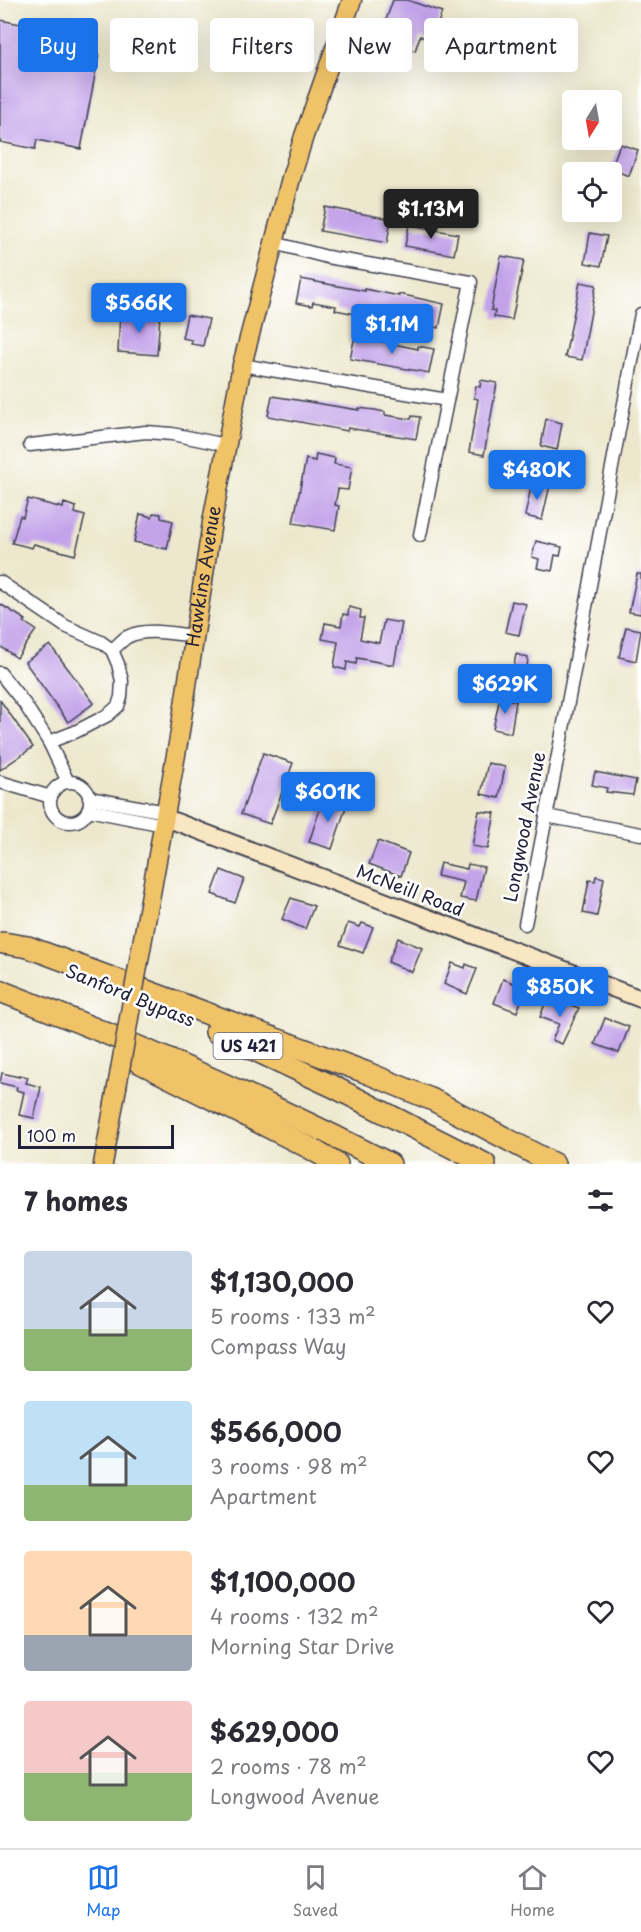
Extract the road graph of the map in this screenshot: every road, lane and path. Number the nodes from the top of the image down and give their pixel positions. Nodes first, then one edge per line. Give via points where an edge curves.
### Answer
1 (352, 0) edge
2 (274, 243) junction
3 (641, 314) edge
4 (242, 364) junction
5 (447, 400) junction
6 (30, 445) dead end
7 (226, 445) junction
8 (420, 536) dead end
9 (0, 582) edge
10 (194, 636) junction
11 (112, 650) junction
12 (0, 673) edge
13 (49, 742) junction
14 (0, 782) edge
15 (68, 782) junction
16 (51, 797) junction
17 (88, 804) junction
18 (546, 816) junction
19 (165, 818) junction
20 (641, 834) edge
21 (525, 924) dead end
22 (2, 942) edge
23 (0, 991) edge
24 (0, 998) edge
25 (641, 999) edge
26 (103, 1164) edge
27 (336, 1164) edge
28 (390, 1164) edge
29 (485, 1164) edge
30 (554, 1164) edge

1 - 2 main road, Hawkins Avenue via 304,136
2 - 4 main road, Hawkins Avenue
2 - 5 street via 471,282
3 - 18 street, Longwood Avenue
4 - 5 street
4 - 7 main road, Hawkins Avenue
5 - 8 street
6 - 7 street via 146,432
7 - 10 main road, Hawkins Avenue
9 - 11 street via 65,626
10 - 11 street via 140,633
10 - 19 main road, Hawkins Avenue
11 - 13 street via 122,681 118,706 108,715
12 - 13 street
13 - 15 street
14 - 16 street
15 - 16 street via 56,788
15 - 17 street via 86,790
16 - 17 street via 52,811 61,820 79,819
17 - 19 street
18 - 20 street
18 - 21 street, Longwood Avenue
19 - 25 street, McNeill Road
19 - 26 main road, Hawkins Avenue, bridge
22 - 29 highway, Sanford Bypass / US 421 via 230,1038
22 - 30 highway via 28,947 365,1072 433,1100
23 - 28 highway, US 421 via 250,1096
24 - 27 highway via 157,1070

